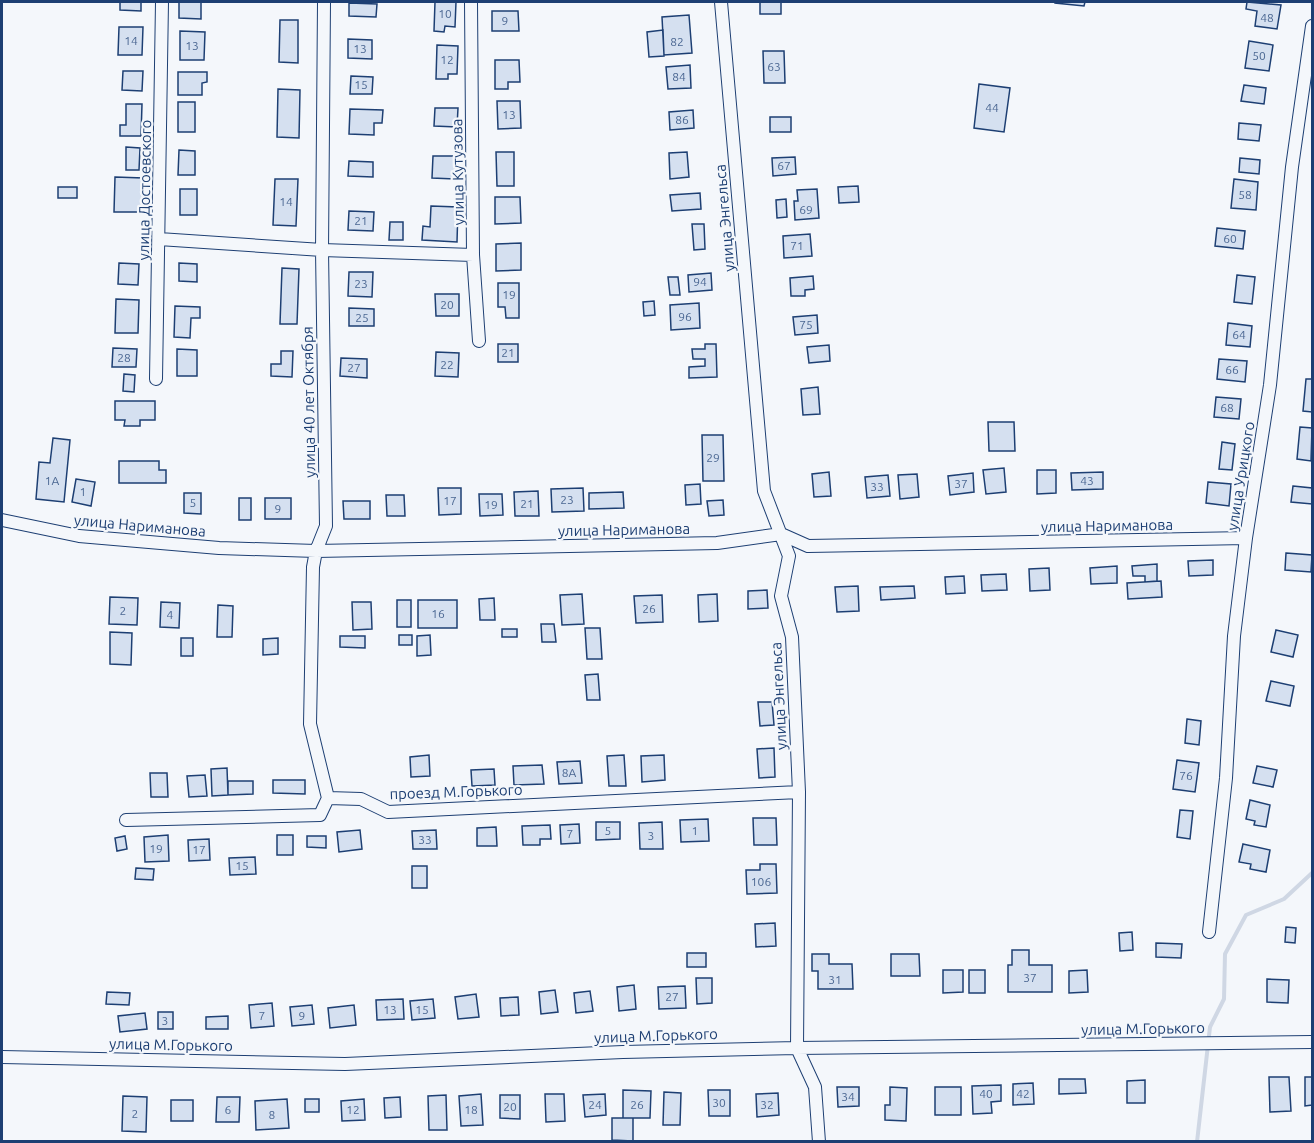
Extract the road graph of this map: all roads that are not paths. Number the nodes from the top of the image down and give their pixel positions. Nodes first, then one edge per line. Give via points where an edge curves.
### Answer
1 (162, 2) edge
2 (324, 2) edge
3 (471, 2) edge
4 (721, 2) edge
5 (1312, 26) edge
6 (159, 239) junction
7 (322, 250) junction
8 (473, 255) junction
9 (479, 341) dead end
10 (156, 379) dead end
11 (2, 520) edge
12 (781, 534) junction
13 (1246, 538) junction
14 (316, 551) junction
15 (799, 792) junction
16 (328, 798) junction
17 (126, 820) dead end
18 (1209, 932) dead end
19 (1312, 1042) edge
20 (797, 1047) junction
21 (2, 1057) edge
22 (819, 1142) edge

1 - 6 street, улица Достоевского
2 - 7 street, улица 40 лет Октября
3 - 8 street, улица Кутузова
4 - 12 street, улица Энгельса via 764,490
5 - 13 street, улица Урицкого via 1292,167 1270,385
6 - 7 street
6 - 10 street, улица Достоевского
7 - 8 street
7 - 14 street, улица 40 лет Октября via 326,526
8 - 9 street, улица Кутузова
11 - 14 street, улица Нариманова via 79,536 219,548
12 - 13 street, улица Нариманова via 808,546
12 - 14 street, улица Нариманова via 717,543
12 - 15 street, улица Энгельса via 789,556 781,596 792,637
13 - 18 street, улица Урицкого
14 - 16 street, улица 40 лет Октября via 310,724
15 - 16 street, проезд М.Горького via 388,812 361,799
15 - 20 street, улица Энгельса
16 - 17 street via 320,815
19 - 20 street, улица М.Горького
20 - 21 street, улица М.Горького via 345,1064
20 - 22 street, улица Энгельса via 815,1087

